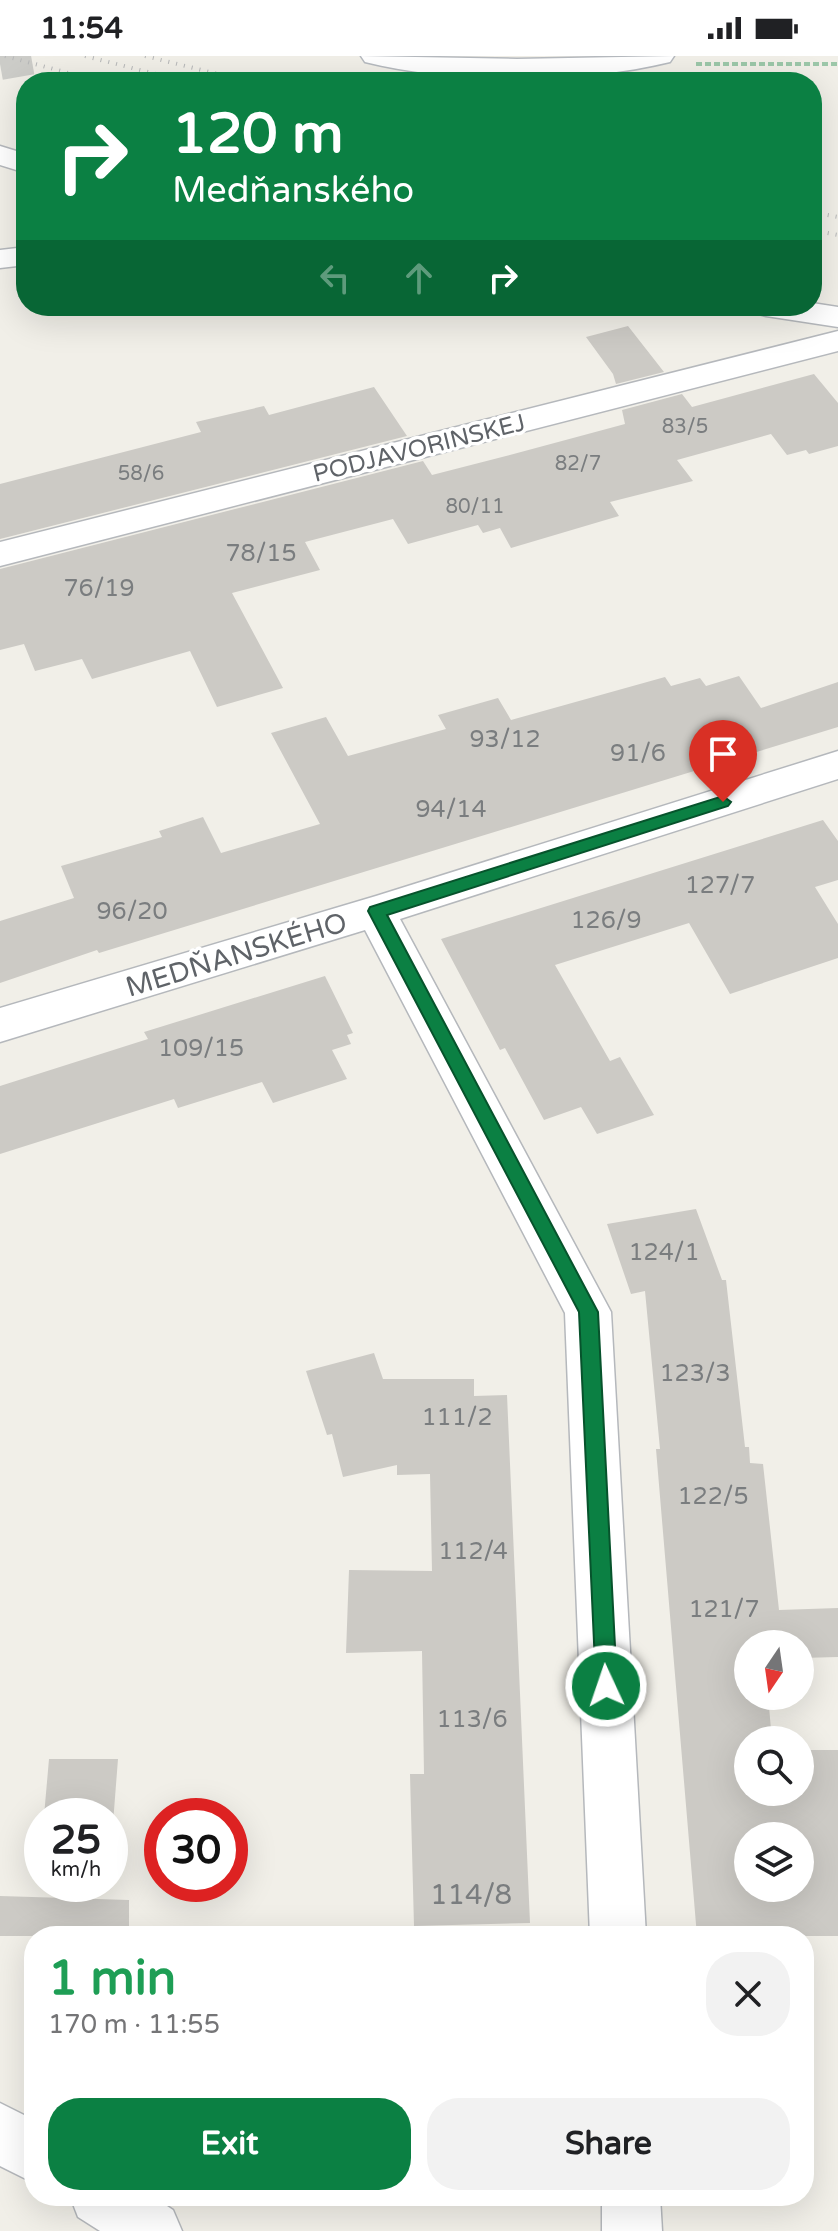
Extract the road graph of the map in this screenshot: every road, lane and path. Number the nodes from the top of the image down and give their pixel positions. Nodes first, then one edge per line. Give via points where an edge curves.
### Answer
1 (375, 56) edge
2 (592, 56) edge
3 (672, 60) edge
4 (560, 64) junction
5 (838, 64) edge
6 (838, 341) edge
7 (0, 554) edge
8 (838, 765) edge
9 (376, 911) junction
10 (0, 1025) edge
11 (618, 1926) edge
12 (0, 2132) edge
13 (24, 2148) edge
14 (114, 2206) edge
15 (631, 2206) edge
16 (152, 2231) edge
17 (632, 2231) edge

1 - 4 street via 461,67
2 - 4 street
3 - 4 street
3 - 5 path
6 - 7 street, PODJAVORINSKEJ
8 - 9 street, MEDŇANSKÉHO
9 - 10 street, MEDŇANSKÉHO
9 - 11 street via 588,1312
12 - 13 street
14 - 16 street
15 - 17 street

